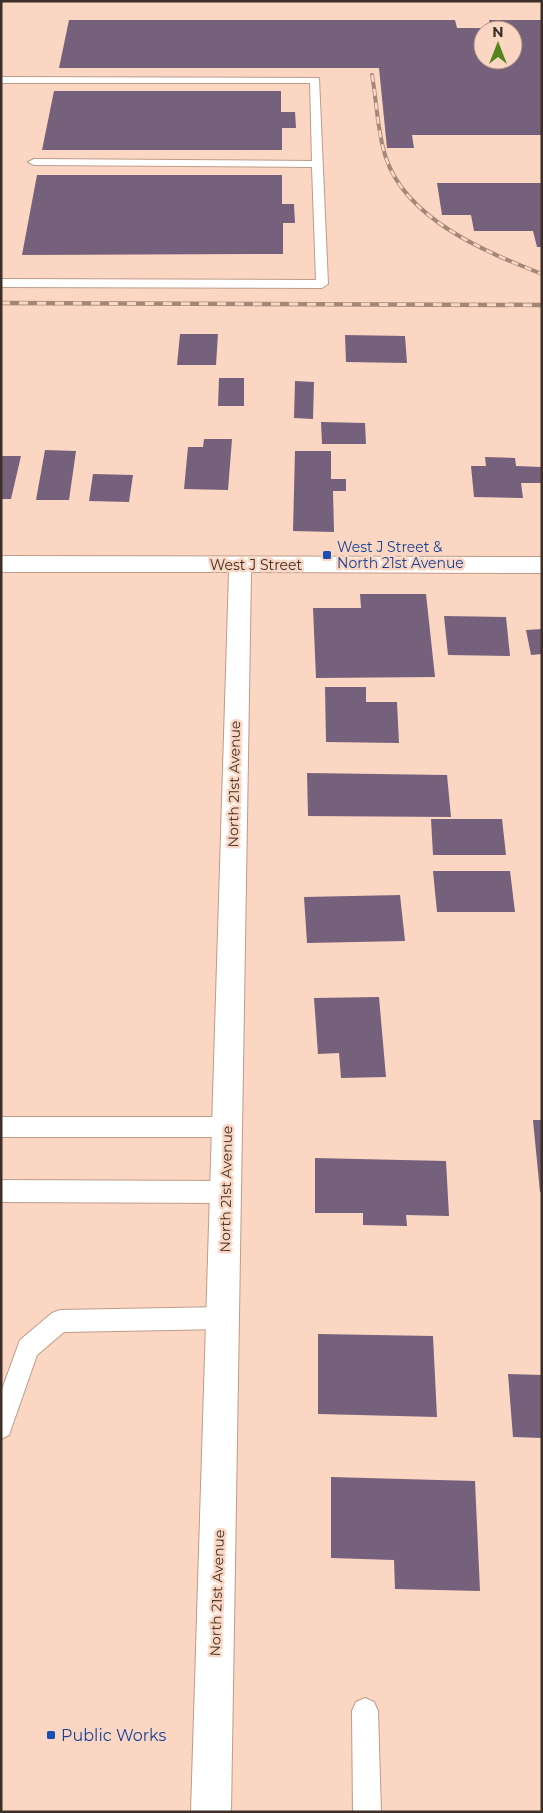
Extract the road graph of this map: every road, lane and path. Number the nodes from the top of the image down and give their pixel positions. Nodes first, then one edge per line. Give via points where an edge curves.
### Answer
1 (1, 80) edge
2 (34, 162) dead end
3 (318, 164) junction
4 (1, 283) edge
5 (1, 564) edge
6 (542, 564) edge
7 (240, 565) junction
8 (1, 1126) edge
9 (226, 1127) junction
10 (1, 1191) edge
11 (225, 1192) junction
12 (224, 1318) junction
13 (1, 1427) edge
14 (364, 1711) dead end
15 (211, 1812) edge
16 (367, 1812) edge

1 - 3 lane via 315,80
2 - 3 lane
3 - 4 lane via 322,284
5 - 7 street, West J Street
6 - 7 street, West J Street
7 - 9 street, North 21st Avenue
8 - 9 lane
9 - 11 street, North 21st Avenue
10 - 11 lane
11 - 12 street, North 21st Avenue
12 - 13 lane via 60,1321 28,1348
12 - 15 street, North 21st Avenue
14 - 16 lane

